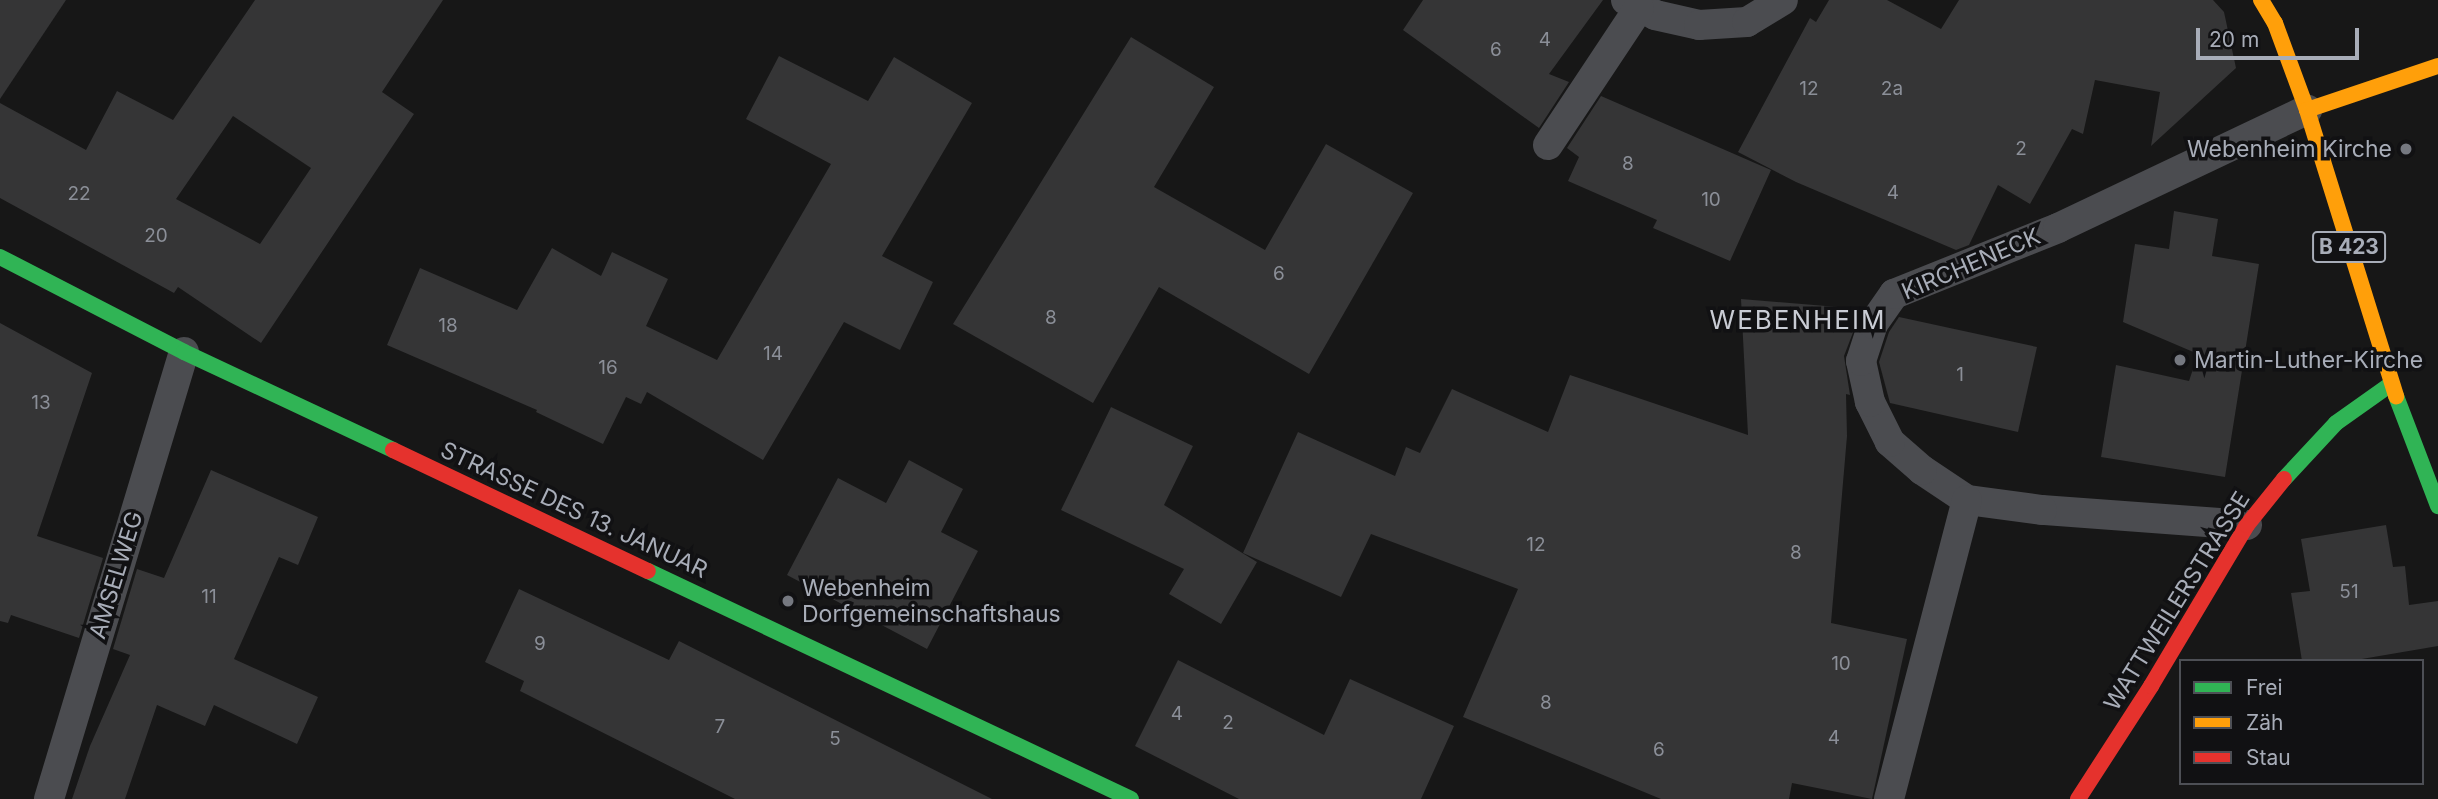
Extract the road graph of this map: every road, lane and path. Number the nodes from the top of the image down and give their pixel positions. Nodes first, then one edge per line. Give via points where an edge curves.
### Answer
1 (1783, 0) edge
2 (2261, 0) edge
3 (1632, 4) edge
4 (2438, 66) edge
5 (2307, 110) junction
6 (1548, 145) dead end
7 (0, 257) edge
8 (184, 352) junction
9 (2391, 384) junction
10 (1967, 500) junction
11 (2438, 506) edge
12 (2247, 525) junction
13 (48, 799) edge
14 (1131, 799) edge
15 (1889, 799) edge
16 (2078, 799) edge

1 - 3 lane via 1746,22 1699,25
2 - 5 street, B 423 via 2275,23
3 - 6 lane
4 - 5 street
5 - 9 street, B 423
5 - 10 lane, KIRCHENECK via 2058,228 1894,294 1872,324 1861,361 1870,402 1891,442
7 - 8 street, STRASSE DES 13. JANUAR
8 - 13 lane, AMSELWEG
8 - 14 street, STRASSE DES 13. JANUAR
9 - 11 street, B 423
9 - 12 street, WATTWEILERSTRASSE via 2336,423 2296,463
10 - 12 lane, KIRCHENECK
10 - 15 lane
12 - 16 street, WATTWEILERSTRASSE

